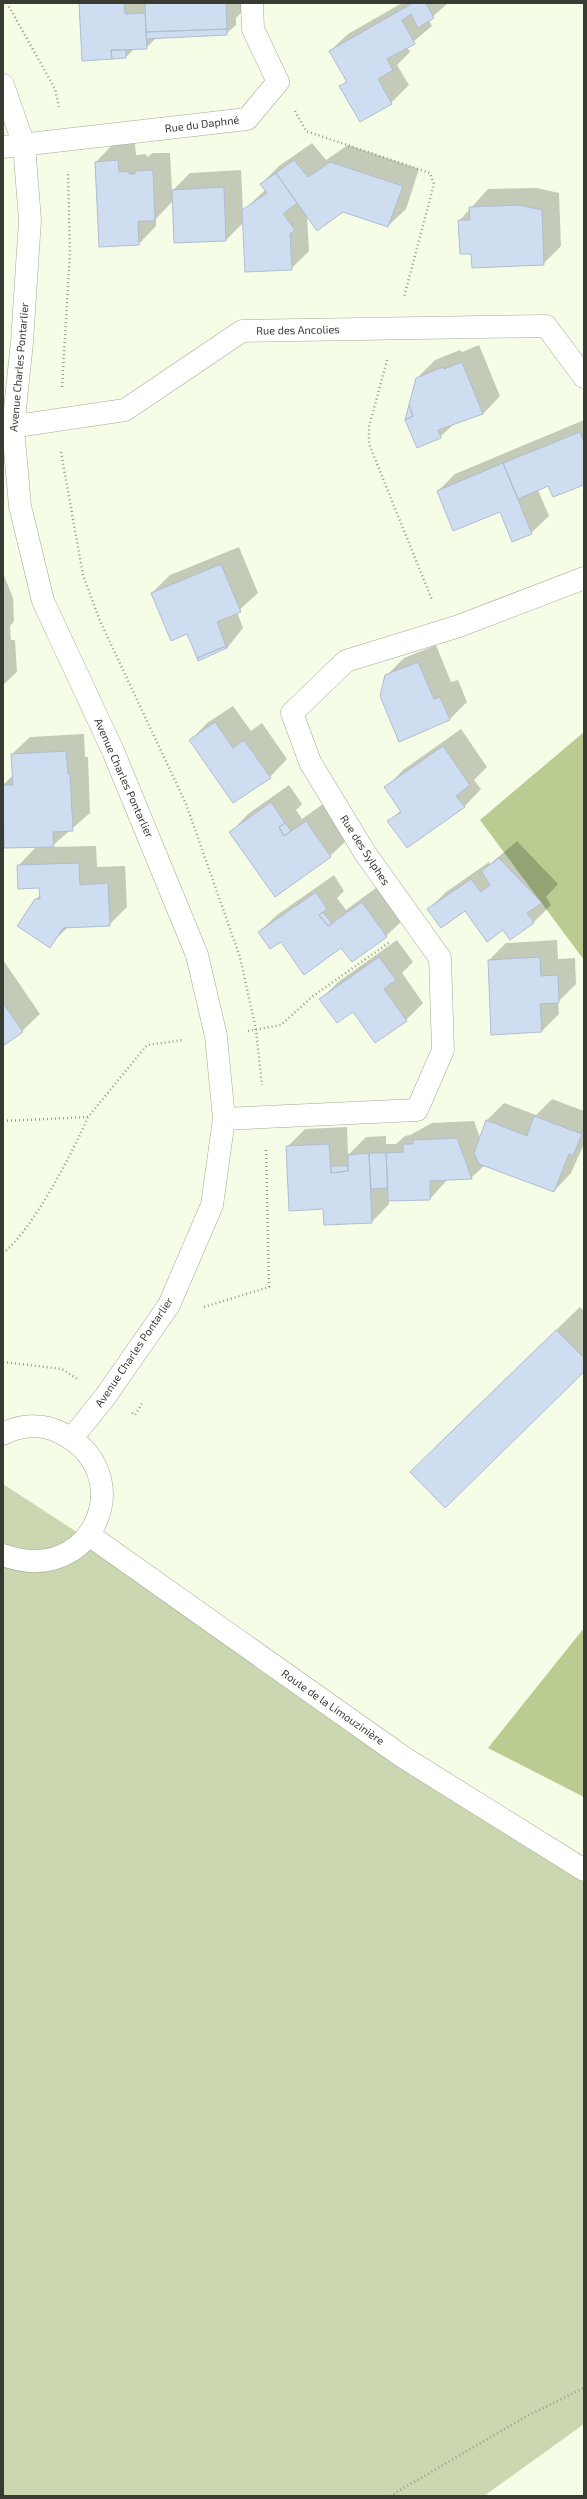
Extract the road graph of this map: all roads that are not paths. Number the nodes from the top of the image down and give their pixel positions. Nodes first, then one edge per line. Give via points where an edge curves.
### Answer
1 (252, 3) edge
2 (3, 85) edge
3 (24, 145) junction
4 (3, 147) edge
5 (584, 377) edge
6 (8, 428) edge
7 (584, 578) edge
8 (224, 1119) junction
9 (3, 1434) edge
10 (72, 1438) junction
11 (89, 1535) junction
12 (3, 1555) edge
13 (584, 1870) edge

1 - 3 street, Rue du Daphné via 253,29 278,82 247,119
2 - 3 street, Avenue Charles Pontarlier
3 - 4 street
3 - 6 street, Avenue Charles Pontarlier via 30,220 22,342
5 - 6 street, Rue des Ancolies via 546,326 242,331 125,410
6 - 8 street, Avenue Charles Pontarlier via 20,506 43,601 113,751 197,955 216,1036
7 - 8 street, Rue des Sylphes via 459,626 346,661 292,713 310,762 365,853 440,958 443,1050 417,1110
8 - 10 street, Avenue Charles Pontarlier via 212,1205 169,1305 105,1397
9 - 10 street via 31,1426 53,1429
10 - 11 street via 88,1452 98,1472 101,1486 99,1515
11 - 12 street via 70,1552 47,1562 21,1562
11 - 13 street, Route de la Limouzinière via 403,1757

